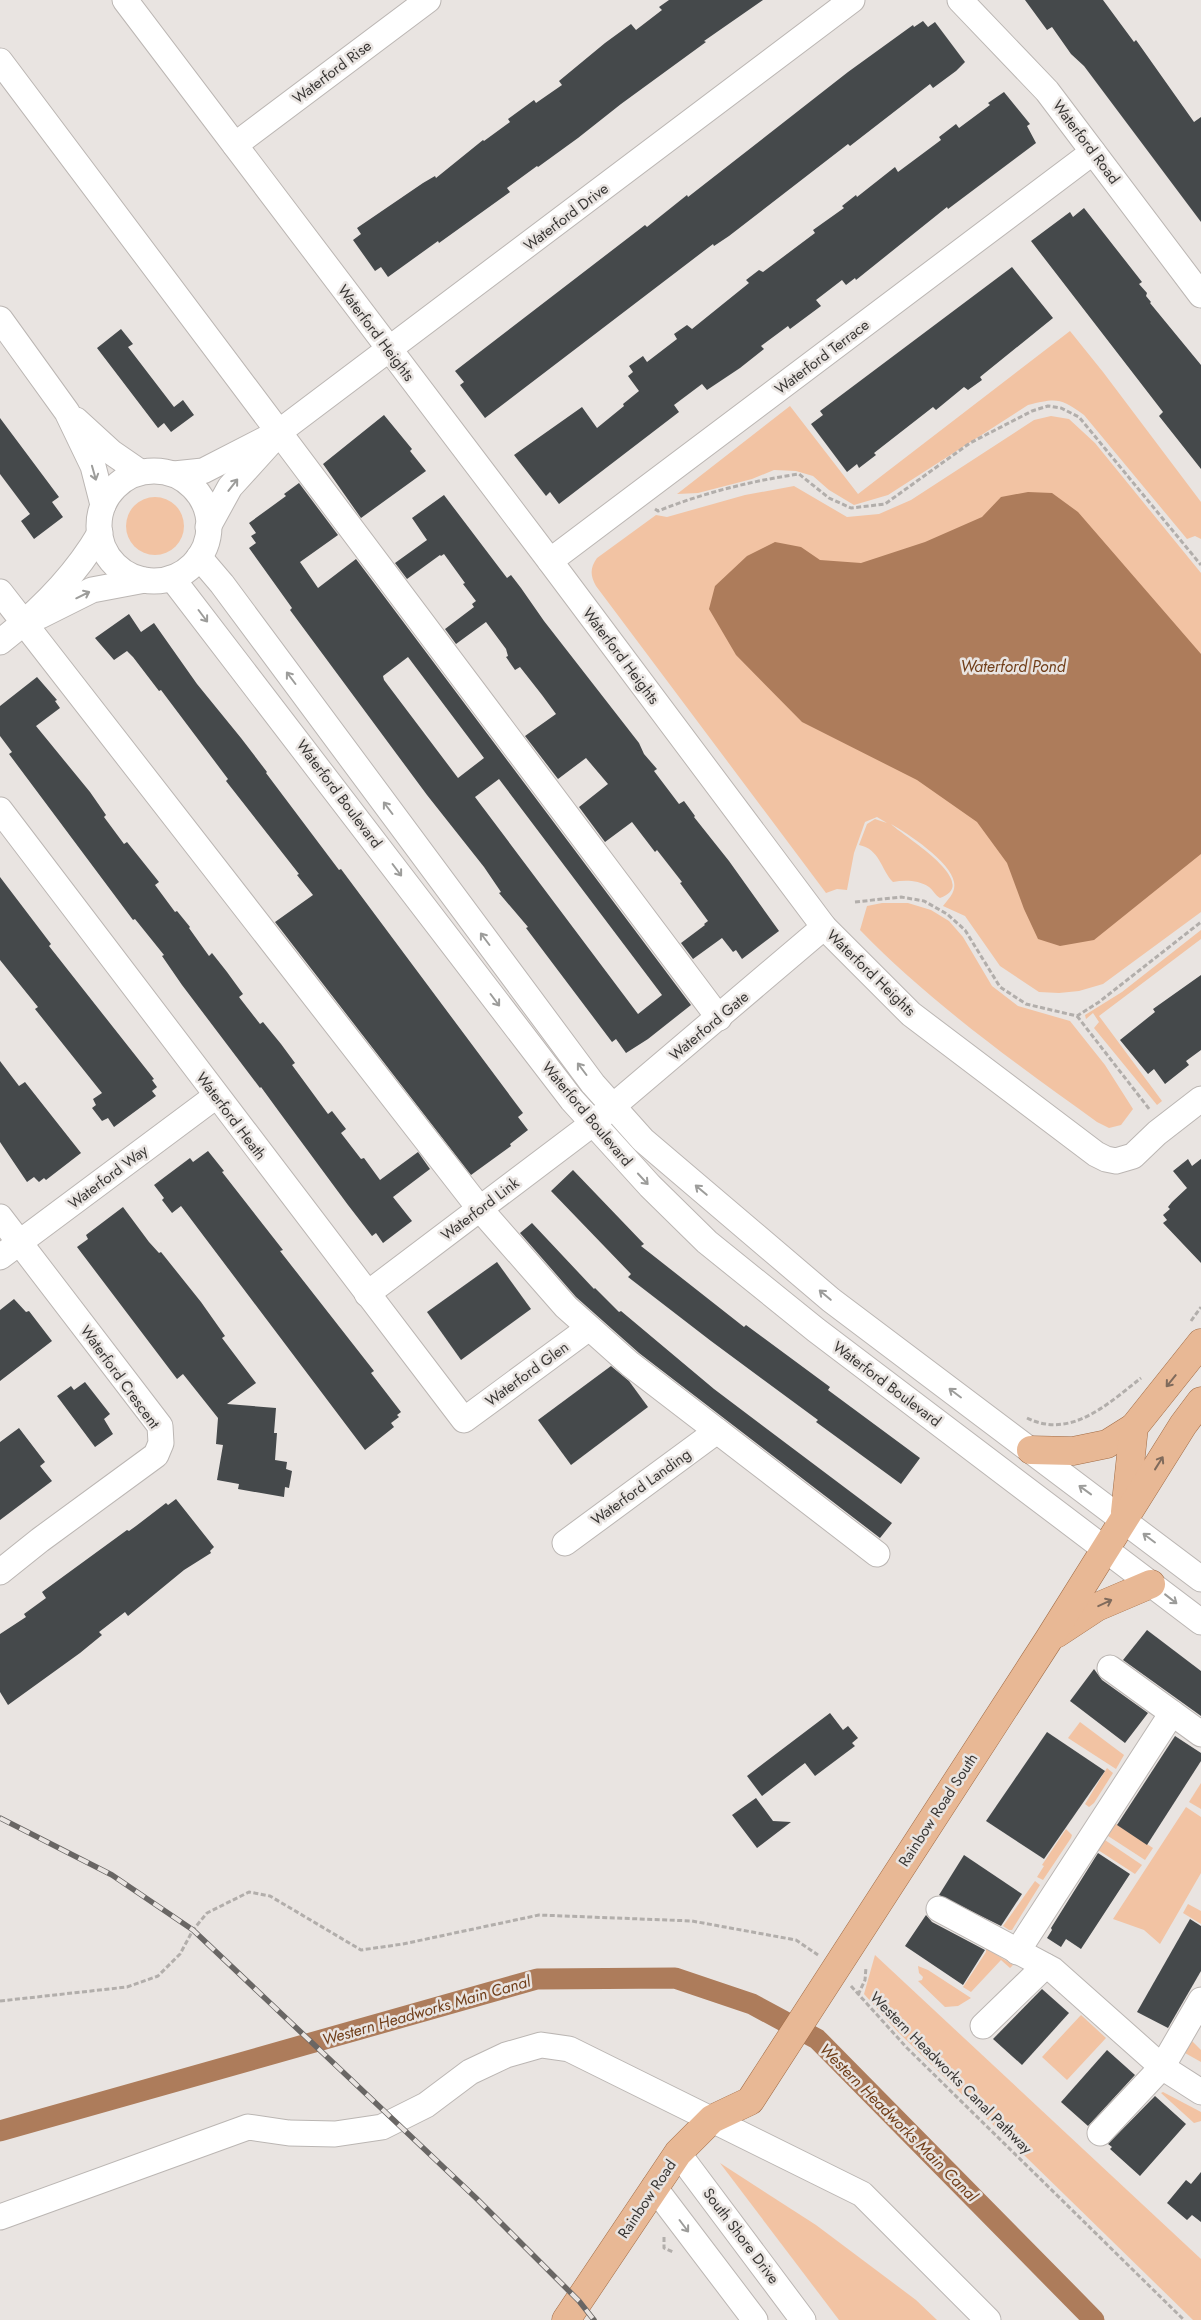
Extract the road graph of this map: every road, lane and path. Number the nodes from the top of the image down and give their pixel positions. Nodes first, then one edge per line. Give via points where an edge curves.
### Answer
1 (125, 0) edge
2 (428, 0) edge
3 (852, 0) edge
4 (960, 0) edge
5 (0, 61) edge
6 (235, 145) junction
7 (1093, 152) junction
8 (1201, 295) edge
9 (0, 319) edge
10 (390, 350) junction
11 (67, 412) junction
12 (279, 432) junction
13 (140, 472) junction
14 (174, 474) junction
15 (103, 505) junction
16 (651, 506) dead end
17 (208, 527) junction
18 (100, 533) junction
19 (199, 557) junction
20 (550, 561) junction
21 (1201, 565) edge
22 (172, 578) junction
23 (145, 580) junction
24 (0, 592) edge
25 (24, 624) junction
26 (0, 642) edge
27 (4, 823) edge
28 (855, 902) dead end
29 (1201, 922) edge
30 (824, 927) junction
31 (1077, 1016) junction
32 (719, 1018) junction
33 (216, 1096) junction
34 (1201, 1099) edge
35 (612, 1107) junction
36 (1152, 1114) dead end
37 (592, 1124) junction
38 (480, 1209) junction
39 (0, 1217) edge
40 (10, 1250) edge
41 (367, 1294) junction
42 (1201, 1307) edge
43 (589, 1328) junction
44 (1193, 1335) edge
45 (1148, 1372) dead end
46 (1201, 1401) edge
47 (1022, 1415) dead end
48 (464, 1420) joint
49 (1134, 1427) junction
50 (717, 1431) junction
51 (1031, 1450) junction
52 (1124, 1519) junction
53 (565, 1543) dead end
54 (1105, 1548) junction
55 (877, 1554) dead end
56 (0, 1572) edge
57 (1201, 1579) edge
58 (1151, 1584) junction
59 (1201, 1622) edge
60 (1049, 1639) junction
61 (1110, 1668) dead end
62 (1172, 1713) junction
63 (1201, 1734) edge
64 (939, 1909) dead end
65 (1017, 1952) junction
66 (1044, 1966) junction
67 (833, 1971) junction
68 (1201, 2000) edge
69 (0, 2001) edge
70 (983, 2026) dead end
71 (1162, 2067) junction
72 (1201, 2092) edge
73 (750, 2100) joint
74 (712, 2119) junction
75 (1100, 2133) dead end
76 (678, 2153) junction
77 (654, 2187) junction
78 (0, 2217) edge
79 (566, 2320) edge
80 (755, 2320) edge
81 (803, 2320) edge
82 (988, 2320) edge
83 (1184, 2320) edge

1 - 6 street, Waterford Heights
2 - 6 street, Waterford Rise
3 - 10 street, Waterford Drive
4 - 7 street, Waterford Road via 1047,91
5 - 12 street
6 - 10 street, Waterford Heights
7 - 8 street, Waterford Road
7 - 20 street, Waterford Terrace
9 - 11 street
10 - 12 street, Waterford Drive
10 - 20 street, Waterford Heights
11 - 13 street via 111,452
11 -> 15 street via 93,466
12 - 14 street, Waterford Drive via 202,470
17 -> 12 street, Waterford Drive via 230,487
12 - 32 street
13 - 14 street
13 - 15 street via 124,479
14 - 17 street via 198,493 206,506
15 - 18 street
16 - 21 path via 658,511 693,498 799,474 829,498 851,508 885,504 970,443 1048,406 1079,417
17 - 19 street via 207,540
18 - 23 street via 104,550 115,564 128,575
18 - 25 street via 75,570
19 - 22 street via 187,570
35 -> 19 street, Waterford Boulevard
20 - 30 street, Waterford Heights
22 - 23 street
22 -> 37 street, Waterford Boulevard
25 -> 23 street via 92,590
24 - 25 street
25 - 26 street
25 - 38 street
27 - 33 street, Waterford Heath
28 - 31 path via 901,897 924,901 947,914 965,930 1000,987 1026,1004
29 - 31 path
30 - 32 street, Waterford Gate
30 - 34 street, Waterford Heights via 911,1014 1106,1160 1124,1160 1133,1156
31 - 36 path
32 - 35 street, Waterford Gate
33 - 40 street, Waterford Way
33 - 41 street, Waterford Heath
35 - 37 street, Waterford Gate
51 -> 35 street, Waterford Boulevard via 831,1300 643,1140
37 - 38 street, Waterford Link
37 -> 54 street, Waterford Boulevard via 707,1242 816,1330
38 - 41 street, Waterford Link
38 - 43 street via 566,1307
39 - 40 street, Waterford Crescent
40 - 56 street, Waterford Crescent via 160,1426 161,1443 156,1455
41 - 48 street, Waterford Heath
42 - 44 path
43 - 48 street, Waterford Glen
43 - 50 street
44 -> 49 main road
45 - 47 path via 1090,1417 1060,1424 1038,1422
52 -> 46 main road, Rainbow Road South
49 - 51 main road via 1108,1444 1073,1451
49 - 52 main road, Rainbow Road South
50 - 53 street, Waterford Landing
50 - 55 street
52 -> 51 street, Waterford Boulevard
52 - 54 main road, Rainbow Road South
57 -> 52 street, Waterford Boulevard
54 - 58 street, Waterford Boulevard
54 - 60 main road, Rainbow Road South
58 -> 59 street, Waterford Boulevard
60 -> 58 main road via 1097,1607
60 - 67 main road, Rainbow Road South
61 - 62 street
62 - 63 street
62 - 65 street
64 - 65 street
65 - 66 street
66 - 70 street
66 - 71 street via 1053,1970
67 - 69 path, Western Headworks Canal Pathway via 796,1940 692,1921 539,1915 361,1950 270,1896 250,1892 207,1913 180,1954 158,1976 127,1986
67 - 73 main road, Rainbow Road South
67 - 83 path, Western Headworks Canal Pathway
68 - 71 street
71 - 72 street
71 - 75 street
73 - 74 main road, Rainbow Road
74 - 76 main road, Rainbow Road
74 - 78 street via 569,2049 541,2045 506,2055 470,2072 426,2105 382,2127 335,2134 289,2133 248,2127
74 - 82 street via 862,2194
76 - 77 main road, Rainbow Road
76 - 81 street, South Shore Drive
77 - 79 main road, Rainbow Road
77 -> 80 street

